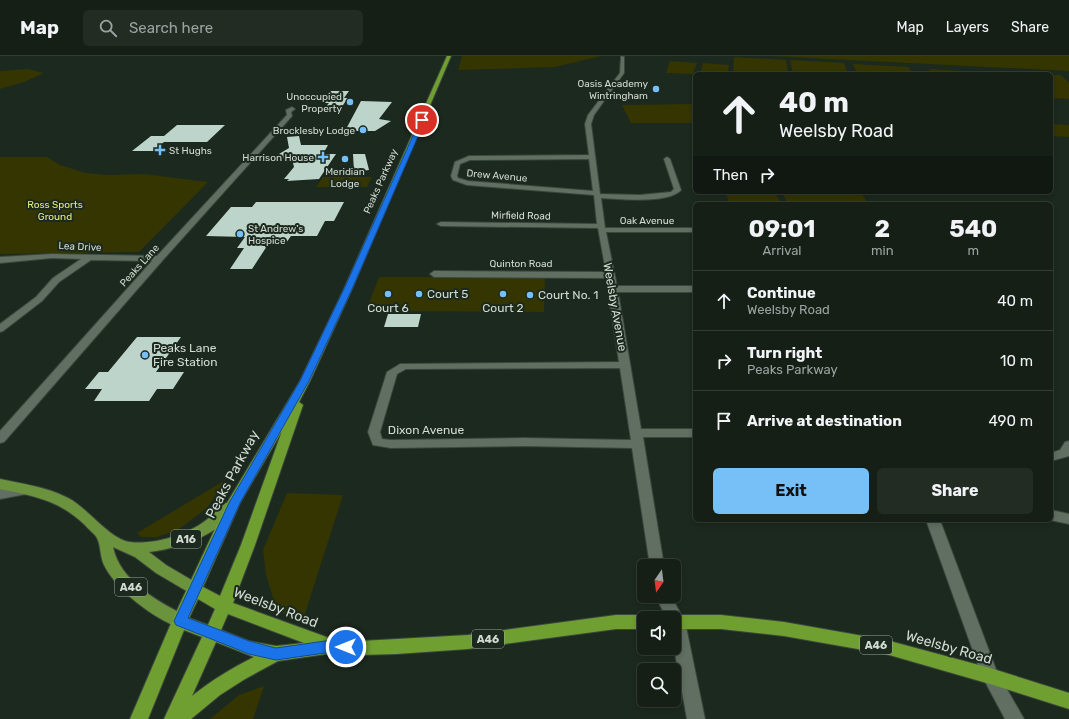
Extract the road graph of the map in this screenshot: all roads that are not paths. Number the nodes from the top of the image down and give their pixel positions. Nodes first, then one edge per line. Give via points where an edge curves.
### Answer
1 (449, 56) edge
2 (622, 57) edge
3 (292, 109) dead end
4 (593, 157) junction
5 (667, 159) dead end
6 (596, 195) junction
7 (441, 224) dead end
8 (601, 228) junction
9 (693, 230) dead end
10 (88, 258) junction
11 (159, 259) junction
12 (0, 260) edge
13 (434, 274) dead end
14 (609, 275) junction
15 (613, 289) junction
16 (693, 289) edge
17 (0, 328) edge
18 (624, 365) junction
19 (305, 381) junction
20 (693, 432) edge
21 (0, 438) edge
22 (636, 438) junction
23 (1069, 445) edge
24 (1053, 457) edge
25 (0, 484) edge
26 (29, 489) junction
27 (0, 494) edge
28 (234, 503) junction
29 (1053, 516) edge
30 (1069, 519) edge
31 (934, 522) edge
32 (104, 536) junction
33 (127, 547) junction
34 (656, 559) edge
35 (195, 590) junction
36 (224, 606) junction
37 (180, 621) junction
38 (637, 622) edge
39 (681, 622) edge
40 (211, 634) junction
41 (332, 646) junction
42 (681, 650) edge
43 (276, 654) junction
44 (990, 676) junction
45 (1069, 701) edge
46 (139, 719) edge
47 (173, 719) edge
48 (177, 719) edge
49 (696, 719) edge
50 (1015, 719) edge

1 - 19 highway, Peaks Parkway / A16 via 355,275
2 - 4 street, Weelsby Avenue via 622,73 591,115 588,124
3 - 11 street, Peaks Lane via 288,111 288,117
4 - 6 street, Weelsby Avenue
4 - 6 street, Drew Avenue via 469,158 457,163 454,176 455,179 467,183
5 - 6 street via 678,190 674,194 663,197
6 - 8 street, Weelsby Avenue
7 - 8 street, Mirfield Road
8 - 9 street, Oak Avenue
8 - 14 street, Weelsby Avenue
10 - 11 street, Lea Drive
10 - 12 street, Lea Drive via 52,256
10 - 17 street via 56,280 40,299
11 - 21 street, Peaks Lane
13 - 14 street, Quinton Road
14 - 15 street, Weelsby Avenue
15 - 16 street
15 - 18 street, Weelsby Avenue
18 - 22 street, Weelsby Avenue
18 - 22 street, Dixon Avenue via 404,366 392,372 374,432 377,442 391,444
19 - 28 highway, Peaks Parkway / A16
19 - 36 highway, Peaks Parkway / A16
20 - 22 street
22 - 34 street, Weelsby Avenue
23 - 24 street via 1065,453
25 - 26 main road, Weelsby Road / A46
26 - 27 street
26 - 32 main road, Weelsby Road / A46 via 46,494 79,511
28 - 33 main road, A16 via 216,521 181,541 148,548
28 - 35 highway, Peaks Parkway / A16
29 - 30 street
31 - 44 street
32 - 33 main road, Weelsby Road / A46
32 - 37 main road, A46 via 111,565 136,592
33 - 35 main road, Weelsby Road / A46
35 - 36 highway, Weelsby Road / A46
35 - 37 highway, Peaks Parkway / A16
36 - 40 highway, Peaks Parkway / A16
36 - 41 highway, Weelsby Road / A46
37 - 40 highway, A46
37 - 46 highway, Peaks Parkway / A16
38 - 41 highway, Weelsby Road / A46 via 616,622 468,642 396,647
39 - 44 highway, Weelsby Road / A46 via 721,622 784,629 886,647
40 - 43 highway, A46 via 249,648
40 - 47 highway, Peaks Parkway / A16
41 - 43 highway, A46
42 - 49 street
43 - 48 highway, A46 via 214,689
44 - 45 highway, Weelsby Road / A46
44 - 50 street

